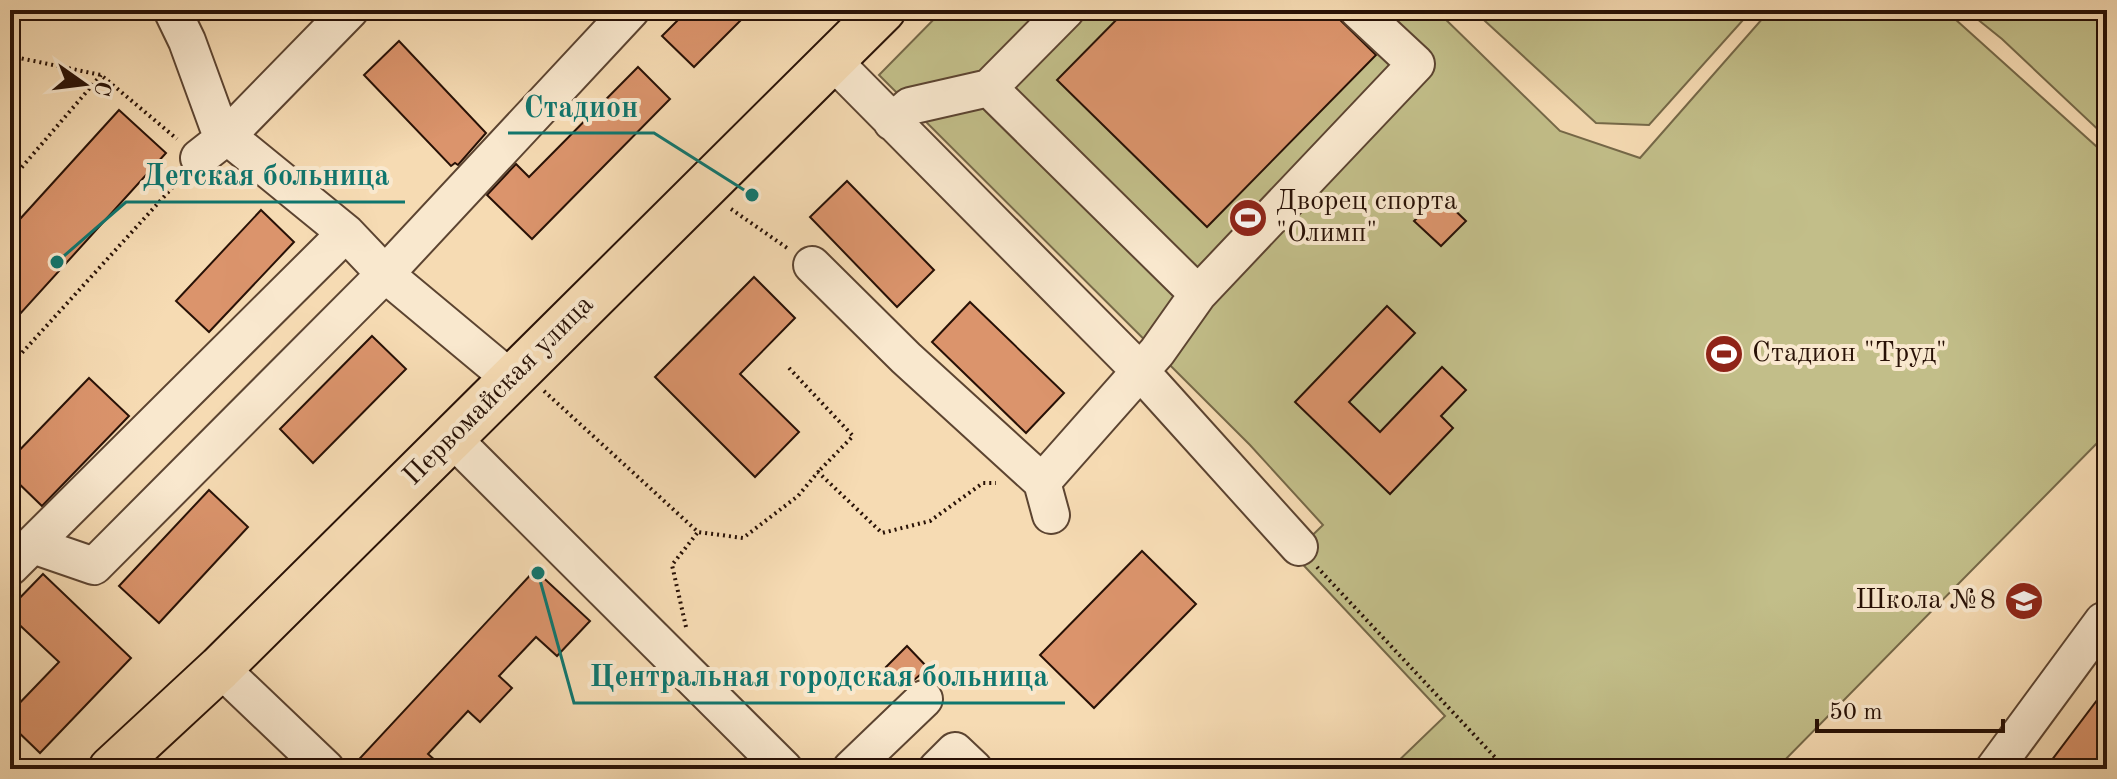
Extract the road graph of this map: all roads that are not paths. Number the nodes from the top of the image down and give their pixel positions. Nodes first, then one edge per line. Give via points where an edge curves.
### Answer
1 (172, 10) edge
2 (350, 10) edge
3 (631, 10) edge
4 (883, 10) edge
5 (1066, 10) edge
6 (1358, 10) edge
7 (832, 60) junction
8 (989, 88) junction
9 (892, 122) junction
10 (227, 136) junction
11 (199, 158) road end
12 (346, 233) junction
13 (812, 265) road end
14 (385, 274) junction
15 (1198, 294) junction
16 (1140, 371) junction
17 (527, 384) junction
18 (452, 438) junction
19 (1299, 547) road end
20 (22, 556) edge
21 (2103, 621) dead end
22 (220, 668) junction
23 (924, 699) dead end
24 (111, 769) edge
25 (326, 769) edge
26 (784, 769) edge
27 (851, 769) edge
28 (937, 769) edge
29 (974, 769) edge
30 (1994, 769) edge

1 - 10 lane via 218,126
2 - 10 lane
3 - 14 lane
4 - 7 main road, Первомайская улица
5 - 8 lane
6 - 15 lane via 1416,64
7 - 9 lane
7 - 17 main road, Первомайская улица via 691,201
8 - 9 lane via 910,106
8 - 15 lane
9 - 16 lane
10 - 11 lane
10 - 12 lane
12 - 14 lane
12 - 20 lane
13 - 16 lane via 1047,499
14 - 17 lane
14 - 20 lane via 94,566
15 - 16 lane
16 - 19 lane
17 - 18 main road, Первомайская улица
18 - 22 main road, Первомайская улица
18 - 26 lane
21 - 30 lane
22 - 24 main road, Первомайская улица
22 - 25 lane
23 - 27 lane
28 - 29 lane via 955,751

